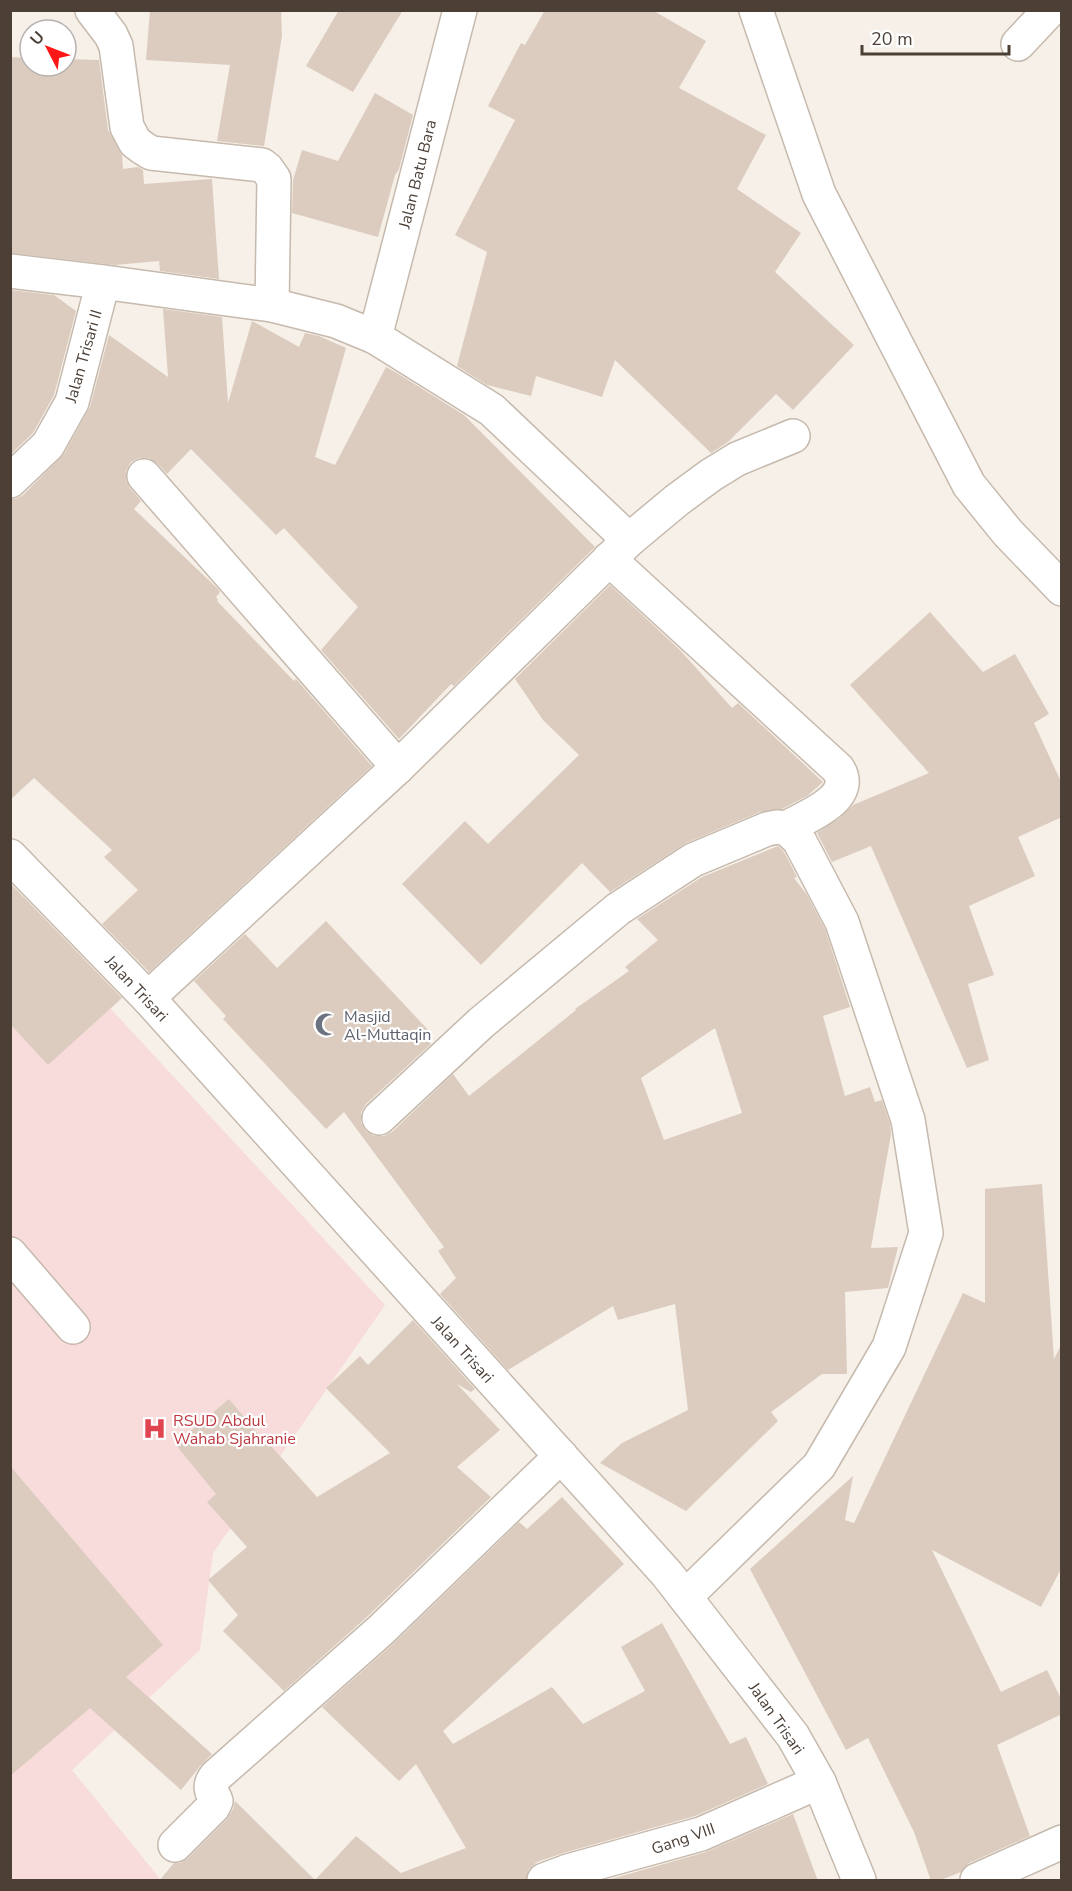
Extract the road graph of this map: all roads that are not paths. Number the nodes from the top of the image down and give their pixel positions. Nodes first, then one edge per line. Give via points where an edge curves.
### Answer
1 (92, 10) edge
2 (460, 10) edge
3 (756, 10) edge
4 (1050, 10) edge
5 (1018, 44) dead end
6 (10, 271) edge
7 (103, 282) junction
8 (272, 305) junction
9 (375, 337) junction
10 (793, 436) dead end
11 (144, 476) dead end
12 (10, 481) edge
13 (619, 550) junction
14 (1062, 589) edge
15 (398, 767) junction
16 (786, 828) junction
17 (10, 856) edge
18 (148, 998) junction
19 (379, 1118) dead end
20 (10, 1254) edge
21 (73, 1327) dead end
22 (561, 1456) junction
23 (685, 1597) junction
24 (819, 1782) junction
25 (1062, 1842) edge
26 (175, 1845) dead end
27 (544, 1881) edge
28 (859, 1881) edge
29 (977, 1881) edge

1 - 8 street via 116,46 127,127 135,142 151,153 261,165 274,179
2 - 9 street, Jalan Batu Bara
3 - 14 street via 819,194 969,485
4 - 5 street
6 - 7 street
7 - 8 street
7 - 12 street, Jalan Trisari II via 72,402 48,445
8 - 9 street via 336,321
9 - 13 street via 492,410
10 - 13 street via 738,459 711,476
11 - 15 street
13 - 15 street
13 - 16 street via 842,774 844,781 837,797
15 - 18 street
16 - 19 street via 766,829 693,860 618,909 482,1023
16 - 23 street via 799,840 850,942 908,1120 926,1233 889,1347 819,1466
17 - 18 street, Jalan Trisari
18 - 22 street, Jalan Trisari
20 - 21 street
22 - 23 street, Jalan Trisari
22 - 26 street via 381,1630 216,1776 210,1788 216,1801 213,1807
23 - 24 street, Jalan Trisari via 793,1736
24 - 27 street, Gang VIII via 701,1834
24 - 28 street, Jalan Trisari
25 - 29 street

